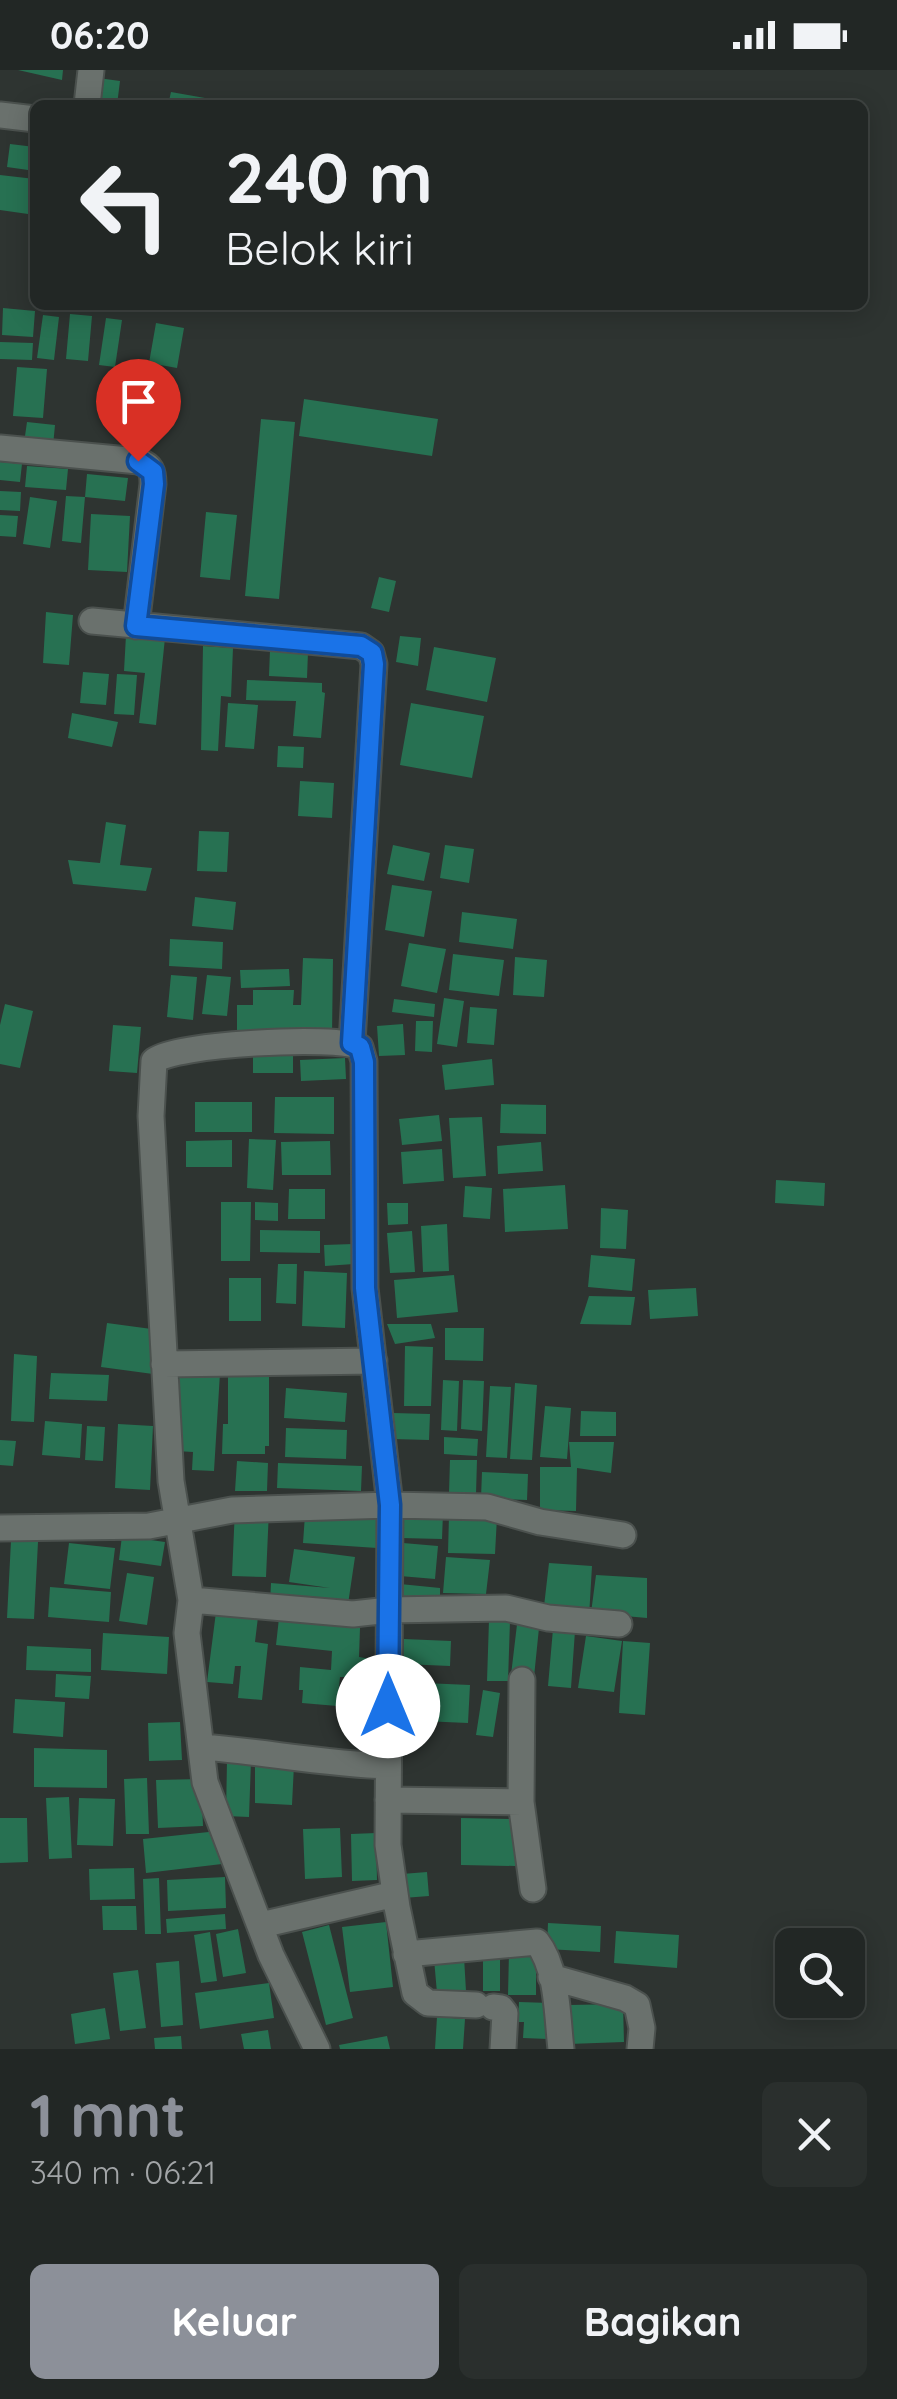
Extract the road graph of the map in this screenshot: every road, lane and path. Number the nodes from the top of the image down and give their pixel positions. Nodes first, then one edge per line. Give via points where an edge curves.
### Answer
1 (91, 70) edge
2 (88, 100) edge
3 (0, 115) edge
4 (30, 118) edge
5 (0, 448) edge
6 (92, 621) dead end
7 (136, 626) junction
8 (352, 1043) junction
9 (374, 1361) junction
10 (164, 1364) junction
11 (390, 1505) junction
12 (175, 1518) junction
13 (0, 1528) edge
14 (622, 1535) dead end
15 (190, 1600) junction
16 (390, 1610) junction
17 (619, 1624) dead end
18 (522, 1680) dead end
19 (204, 1747) junction
20 (388, 1766) junction
21 (388, 1800) junction
22 (522, 1802) junction
23 (532, 1889) dead end
24 (395, 1894) junction
25 (261, 1925) junction
26 (406, 1954) junction
27 (552, 1977) junction
28 (317, 2049) edge
29 (503, 2049) edge
30 (561, 2049) edge
31 (640, 2049) edge

1 - 2 street
3 - 4 street
5 - 7 street via 148,465 154,484
6 - 7 street
7 - 8 street via 361,646 372,653
8 - 9 street via 364,1062 365,1288
8 - 10 street via 229,1046 154,1061
9 - 10 street
9 - 11 street
10 - 12 street
11 - 12 street
11 - 14 street via 487,1508
11 - 16 street
12 - 13 street via 149,1526
12 - 15 street
15 - 16 street via 324,1613
15 - 19 street via 187,1633
16 - 17 street via 506,1608
16 - 20 street
18 - 22 street
19 - 20 street
19 - 25 street via 210,1797
20 - 21 street
21 - 22 street
21 - 24 street
22 - 23 street
24 - 25 street
24 - 26 street
25 - 28 street
26 - 27 street via 536,1942
26 - 29 street via 422,2000 501,2008
27 - 30 street
27 - 31 street via 637,2005

